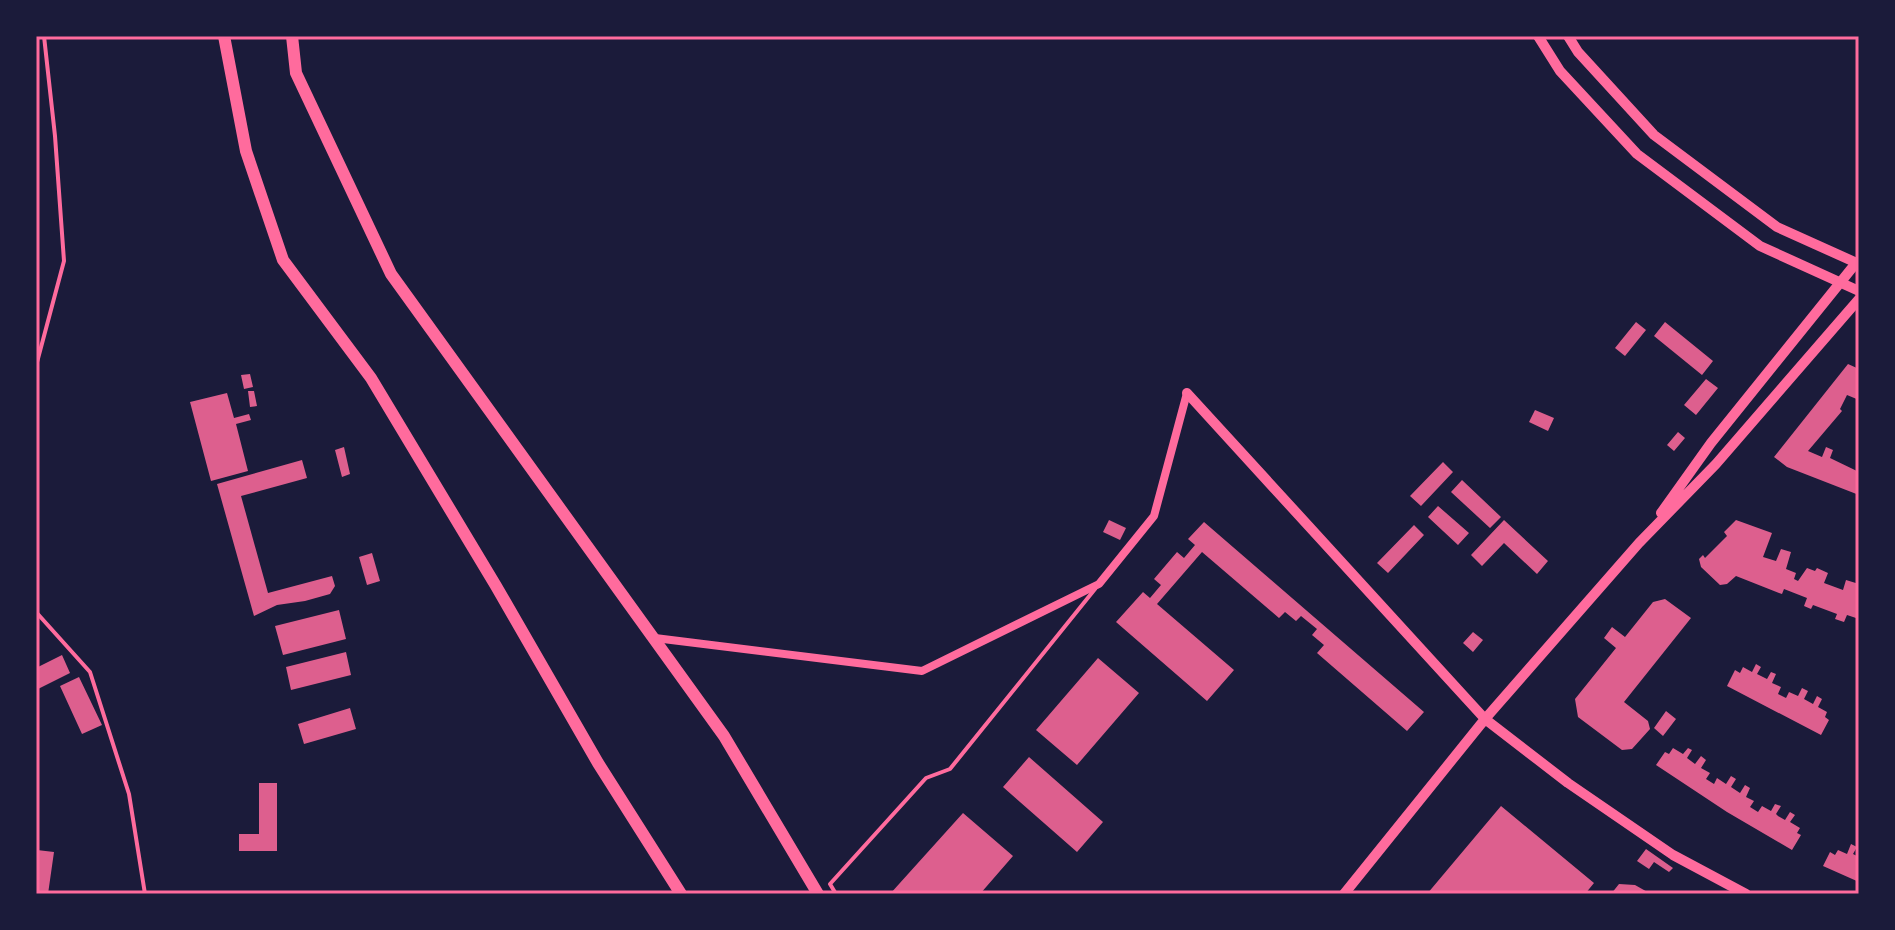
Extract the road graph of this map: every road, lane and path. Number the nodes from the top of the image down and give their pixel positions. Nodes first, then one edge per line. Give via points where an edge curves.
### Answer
1 (44, 36) edge
2 (224, 36) edge
3 (292, 36) edge
4 (1538, 36) edge
5 (1568, 36) edge
6 (1857, 263) edge
7 (1840, 283) junction
8 (1859, 291) edge
9 (1859, 299) edge
10 (36, 366) edge
11 (1187, 393) joint
12 (1639, 543) junction
13 (1099, 584) junction
14 (36, 612) edge
15 (655, 638) junction
16 (1485, 719) junction
17 (145, 894) edge
18 (681, 894) edge
19 (818, 894) edge
20 (836, 894) edge
21 (1344, 894) edge
22 (1746, 894) edge

1 - 10 lane via 64,261
2 - 18 main road via 246,151 283,260 371,378
3 - 15 main road via 296,73 391,274
4 - 7 street via 1560,71 1637,154 1760,246
5 - 6 street via 1654,135 1777,227
6 - 7 street
7 - 8 street
7 - 12 street via 1711,443
9 - 12 street via 1716,464
11 - 13 street via 1154,516
11 - 16 street
12 - 16 street
13 - 15 street via 922,671
13 - 20 lane via 950,769 926,778 830,884
14 - 17 lane via 90,672 129,794
15 - 19 main road via 724,736
16 - 21 street
16 - 22 street via 1673,855

